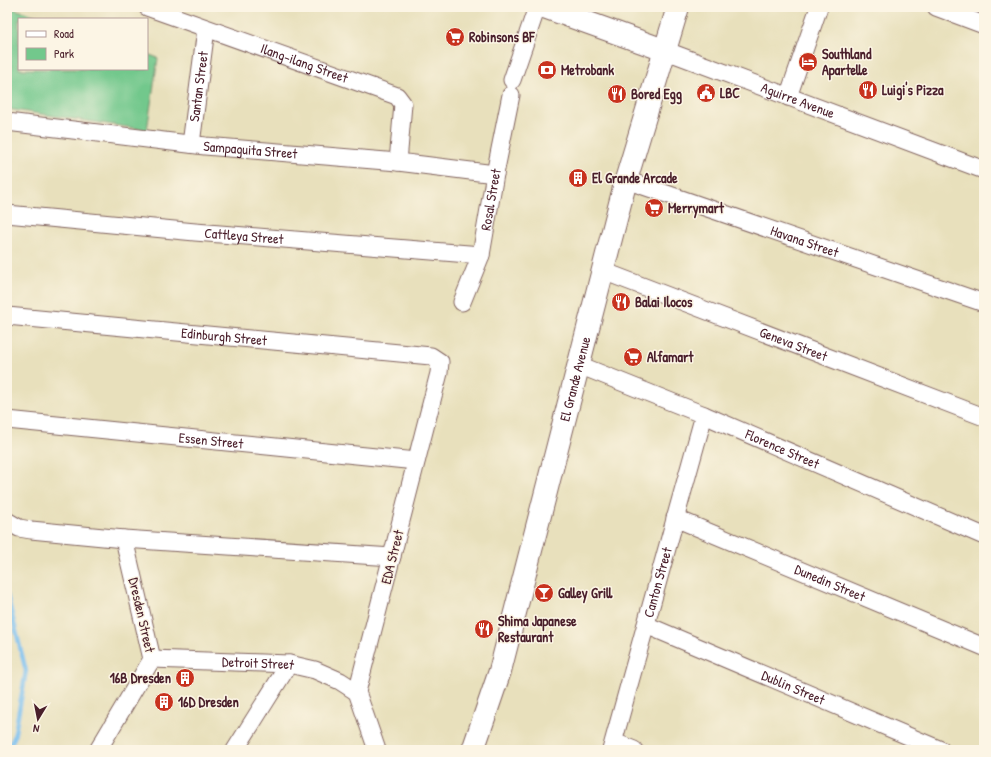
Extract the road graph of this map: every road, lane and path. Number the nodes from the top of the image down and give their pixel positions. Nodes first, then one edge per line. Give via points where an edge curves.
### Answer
1 (147, 7) edge
2 (537, 7) edge
3 (544, 7) edge
4 (678, 7) edge
5 (819, 7) edge
6 (936, 7) edge
7 (984, 24) edge
8 (206, 29) junction
9 (664, 50) junction
10 (788, 97) junction
11 (7, 122) edge
12 (191, 144) junction
13 (398, 162) junction
14 (984, 170) edge
15 (494, 174) junction
16 (626, 180) junction
17 (7, 214) edge
18 (481, 255) junction
19 (602, 271) junction
20 (462, 302) dead end
21 (984, 303) edge
22 (7, 316) edge
23 (440, 362) joint
24 (578, 365) junction
25 (704, 416) junction
26 (984, 417) edge
27 (7, 420) edge
28 (416, 461) junction
29 (675, 518) junction
30 (7, 521) edge
31 (984, 536) edge
32 (124, 539) junction
33 (392, 557) junction
34 (646, 624) junction
35 (984, 647) edge
36 (152, 659) junction
37 (289, 664) junction
38 (357, 692) junction
39 (613, 746) edge
40 (98, 750) edge
41 (235, 750) edge
42 (377, 750) edge
43 (473, 750) edge
44 (634, 750) edge
45 (941, 750) edge

1 - 8 street, Ilang-ilang Street
2 - 15 street, Rosal Street via 511,88
3 - 9 street, Aguirre Avenue
4 - 9 street, El Grande Avenue
5 - 10 street
6 - 7 street
8 - 12 street, Santan Street
8 - 13 street, Ilang-ilang Street via 397,96 403,104
9 - 10 street, Aguirre Avenue
9 - 16 street, El Grande Avenue
10 - 14 street, Aguirre Avenue
11 - 12 street, Sampaguita Street
12 - 13 street, Sampaguita Street
13 - 15 street, Sampaguita Street
15 - 18 street, Rosal Street
16 - 19 street, El Grande Avenue
16 - 21 street, Havana Street
17 - 18 street, Cattleya Street
18 - 20 street, Rosal Street
19 - 24 street, El Grande Avenue
19 - 26 street, Geneva Street
22 - 23 street, Edinburgh Street via 431,356
23 - 28 street, EDA Street
24 - 25 street, Florence Street
24 - 43 street, El Grande Avenue via 500,671
25 - 29 street, Canton Street
25 - 31 street, Florence Street
27 - 28 street, Essen Street
28 - 33 street, EDA Street
29 - 34 street, Canton Street
29 - 35 street, Dunedin Street
30 - 32 street via 19,528 31,530
32 - 33 street
32 - 36 street, Dresden Street
33 - 38 street, EDA Street
34 - 39 street, Canton Street
34 - 45 street, Dublin Street
36 - 37 street, Detroit Street
36 - 40 street, Dresden Street
37 - 38 street, Detroit Street via 315,670
37 - 41 street
38 - 42 street
39 - 44 street

